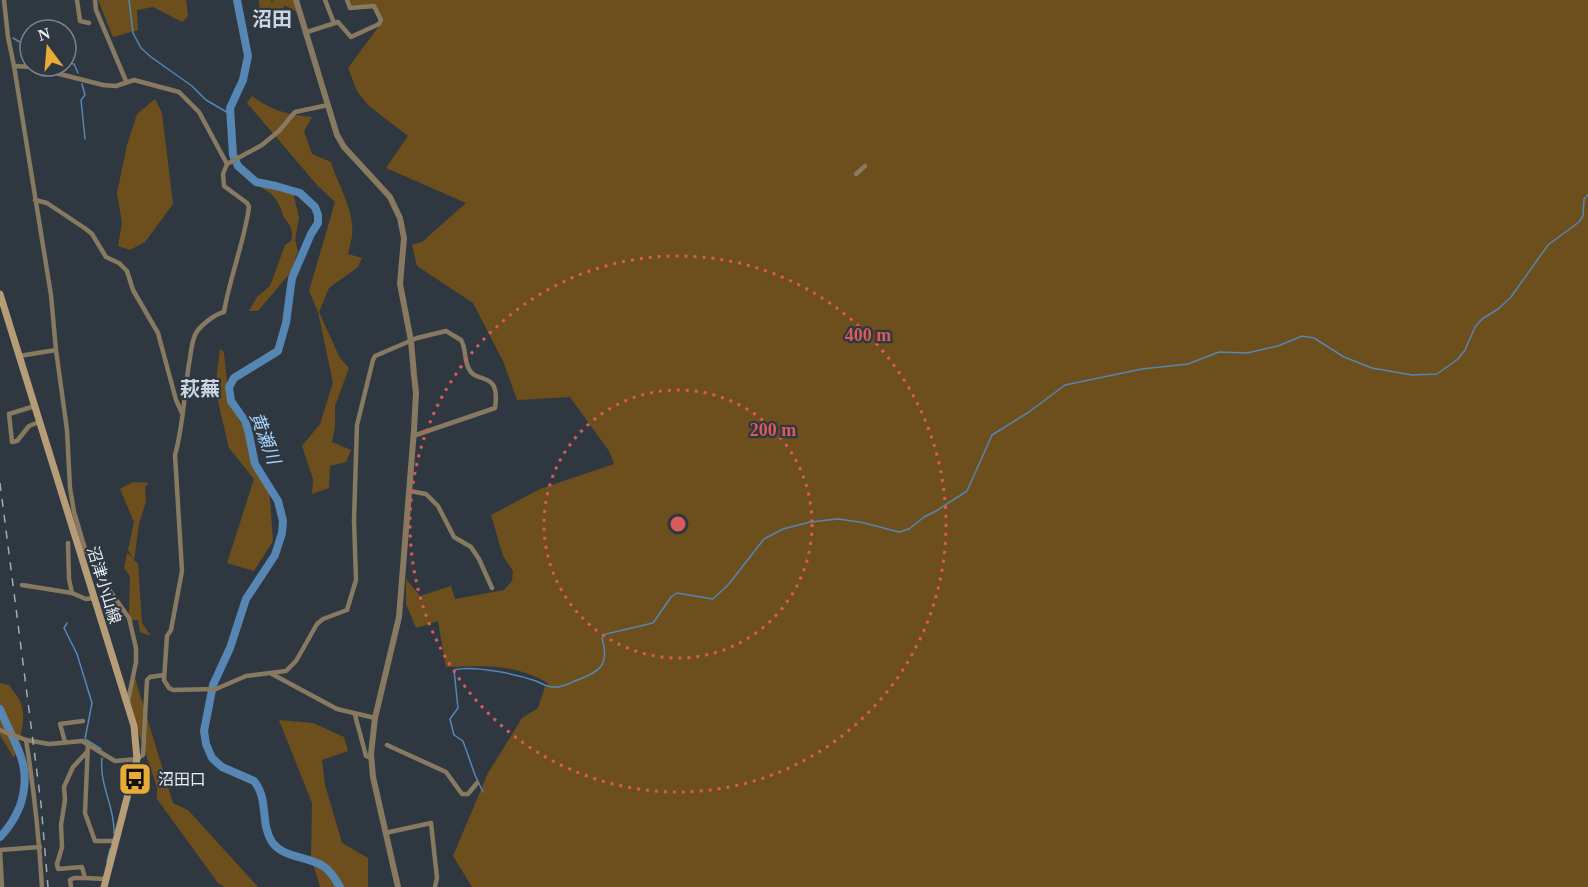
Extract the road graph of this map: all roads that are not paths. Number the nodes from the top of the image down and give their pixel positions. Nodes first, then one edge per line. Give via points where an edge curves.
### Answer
1 (4, 0) edge
2 (77, 0) edge
3 (95, 0) edge
4 (296, 0) edge
5 (325, 0) edge
6 (347, 0) edge
7 (90, 23) dead end
8 (334, 23) junction
9 (3, 26) edge
10 (104, 26) junction
11 (98, 32) dead end
12 (307, 32) junction
13 (14, 66) junction
14 (126, 81) junction
15 (328, 105) junction
16 (228, 163) junction
17 (865, 166) dead end
18 (856, 174) dead end
19 (35, 200) junction
20 (0, 294) edge
21 (411, 341) junction
22 (56, 350) junction
23 (19, 356) junction
24 (34, 406) junction
25 (182, 415) junction
26 (39, 422) junction
27 (414, 436) junction
28 (410, 491) junction
29 (71, 512) junction
30 (68, 543) dead end
31 (22, 585) dead end
32 (492, 588) dead end
33 (72, 592) junction
34 (94, 598) junction
35 (272, 674) junction
36 (164, 675) junction
37 (128, 706) junction
38 (356, 715) junction
39 (375, 718) junction
40 (83, 721) dead end
41 (2, 731) edge
42 (24, 739) junction
43 (65, 742) junction
44 (88, 743) junction
45 (387, 745) dead end
46 (86, 753) junction
47 (371, 758) junction
48 (137, 759) junction
49 (477, 783) dead end
50 (386, 833) junction
51 (116, 841) junction
52 (40, 847) junction
53 (85, 878) junction
54 (105, 883) edge
55 (2, 887) edge
56 (42, 887) edge
57 (71, 887) edge
58 (398, 887) edge
59 (435, 887) edge

1 - 9 street
2 - 7 street via 80,21
3 - 10 street
4 - 12 street
5 - 8 street
6 - 8 street via 350,8 374,6 379,24 351,37 338,22
8 - 12 street
9 - 13 street
10 - 11 street
10 - 14 street
12 - 15 street
13 - 14 street via 103,85 116,86
13 - 19 street
14 - 16 street via 179,92 199,112
15 - 16 street via 295,112 268,141
15 - 21 street via 336,135 390,197 400,218 404,238 400,284
16 - 25 street via 222,182 247,203 247,221 224,312 195,336
17 - 18 street
19 - 22 street
19 - 25 street via 47,203 92,234 106,257 127,271 158,333
20 - 23 main road, 沼津小山線
21 - 27 street via 416,393
21 - 27 street via 446,331 458,336 464,344 468,369 489,379 497,399 495,408
21 - 35 street via 375,356 359,414 354,520 356,580 350,606 317,624 292,667
22 - 23 street
22 - 29 street via 68,430
23 - 24 main road, 沼津小山線
24 - 26 main road, 沼津小山線
24 - 26 street via 9,414 12,442
25 - 36 street via 175,455 183,571 168,636
26 - 29 main road, 沼津小山線
27 - 28 street
28 - 32 street via 426,495 438,506 454,537 471,547 479,559
28 - 39 street via 399,617
29 - 34 main road, 沼津小山線
29 - 37 street via 96,571 129,618 136,662
30 - 33 street
31 - 33 street
33 - 34 street via 86,599
34 - 37 main road, 沼津小山線
35 - 36 street via 246,676 216,689 202,690 174,690 166,685
35 - 38 street
36 - 48 street via 147,680 143,755
37 - 48 main road, 沼津小山線
38 - 39 street
38 - 47 street via 366,756
39 - 47 street
40 - 43 street via 60,724
41 - 42 street
42 - 43 street via 49,744
42 - 52 street
43 - 44 street
44 - 46 street
44 - 48 street via 115,761
45 - 49 street via 446,772 462,794 468,794
46 - 51 street via 85,813 95,841
46 - 53 street via 64,787 62,847 57,864 58,869 82,867
47 - 50 street
48 - 51 main road, 沼津小山線
50 - 58 street
50 - 59 street via 431,823
51 - 54 main road, 沼津小山線
52 - 55 street via 0,850
52 - 56 street
53 - 54 street
53 - 57 street via 70,880

